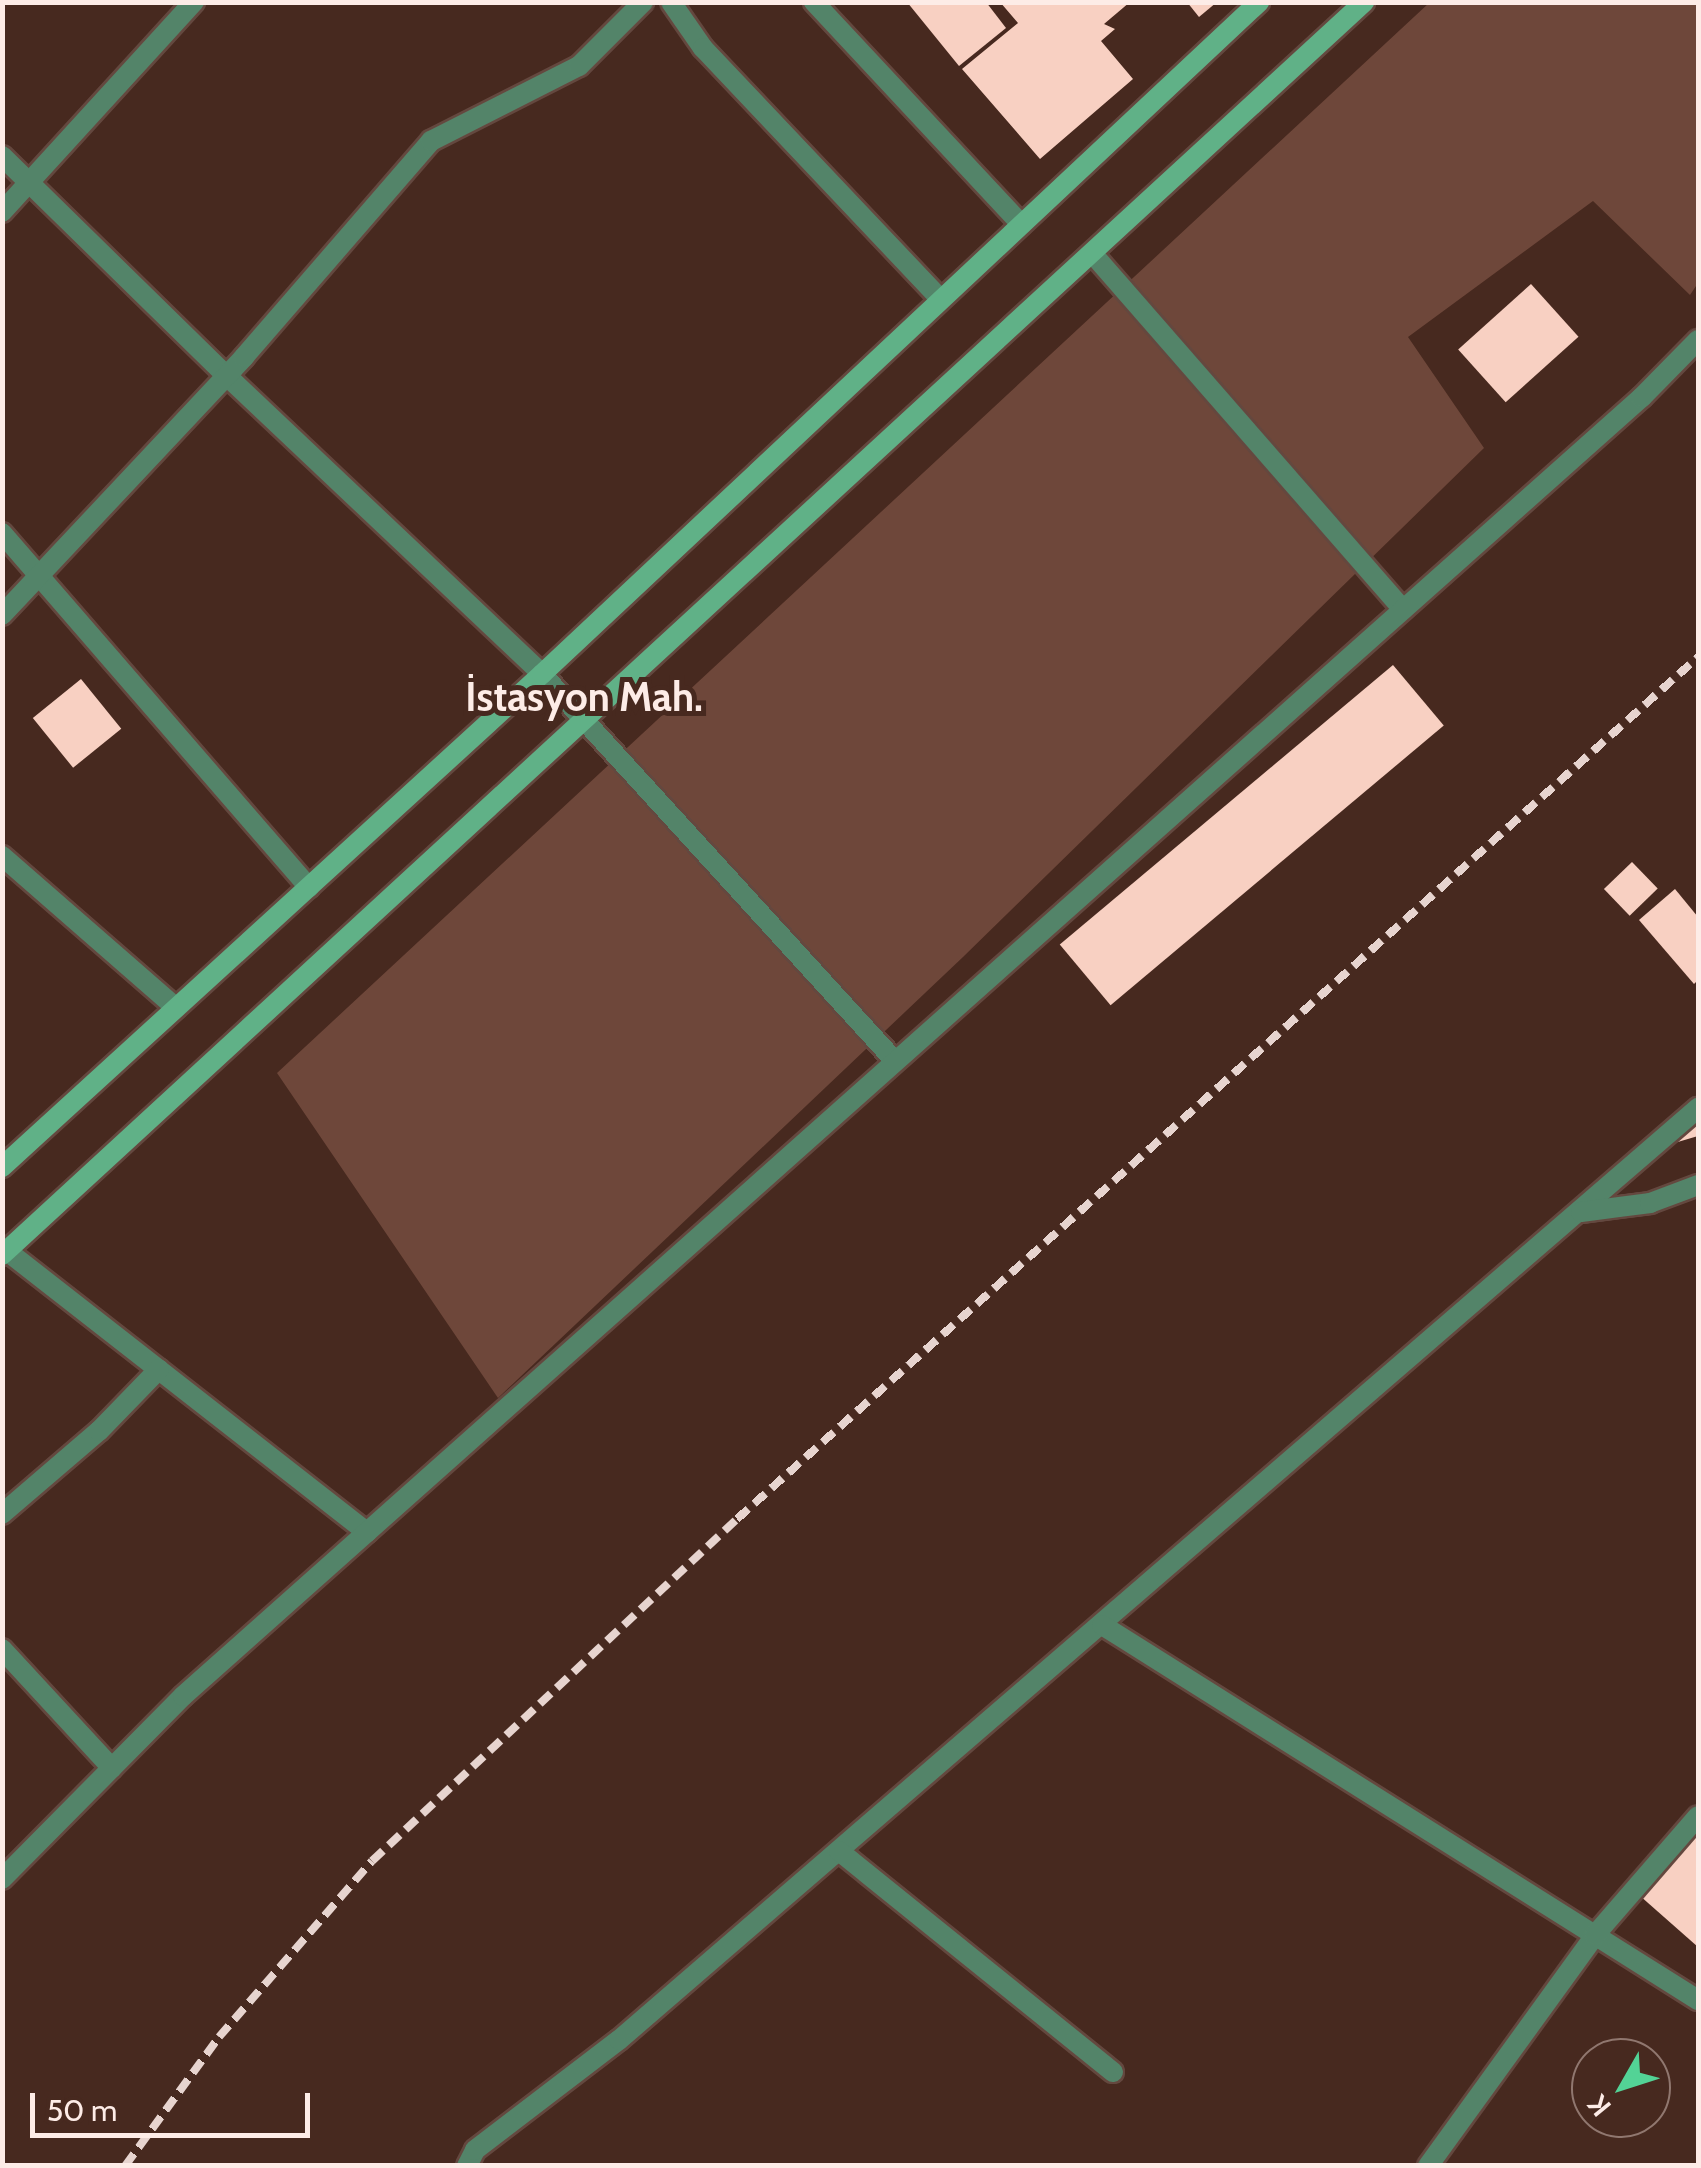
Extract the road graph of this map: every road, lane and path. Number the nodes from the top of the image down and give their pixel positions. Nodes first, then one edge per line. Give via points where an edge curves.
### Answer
1 (194, 2) edge
2 (643, 2) edge
3 (671, 2) edge
4 (814, 2) edge
5 (1259, 2) edge
6 (1364, 2) edge
7 (2, 156) edge
8 (32, 180) junction
9 (2, 212) edge
10 (1021, 224) junction
11 (1092, 253) junction
12 (940, 299) junction
13 (1698, 340) edge
14 (227, 376) junction
15 (2, 534) edge
16 (41, 574) junction
17 (1403, 610) junction
18 (2, 615) edge
19 (542, 674) junction
20 (585, 720) junction
21 (2, 856) edge
22 (310, 887) junction
23 (176, 1008) junction
24 (895, 1061) junction
25 (1698, 1108) edge
26 (2, 1166) edge
27 (1698, 1185) edge
28 (1582, 1212) junction
29 (5, 1253) edge
30 (159, 1370) junction
31 (2, 1514) edge
32 (367, 1532) junction
33 (1102, 1625) junction
34 (2, 1648) edge
35 (112, 1768) junction
36 (1698, 1816) edge
37 (839, 1851) junction
38 (2, 1879) edge
39 (1595, 1935) junction
40 (1698, 2000) edge
41 (1113, 2072) dead end
42 (467, 2166) edge
43 (1428, 2166) edge

1 - 8 street
2 - 14 street via 579,66 430,141
3 - 12 street via 703,48
4 - 10 street
5 - 10 main road
6 - 11 main road
7 - 8 street
8 - 9 street
8 - 14 street
10 - 12 main road
11 - 17 street
11 - 20 main road
12 - 19 main road
13 - 17 street
14 - 16 street
14 - 19 street
15 - 16 street
16 - 18 street
16 - 22 street
17 - 24 street
19 - 20 street
19 - 22 main road
20 - 24 street
20 - 29 main road
21 - 23 street
22 - 23 main road
23 - 26 main road
24 - 32 street
25 - 28 street
27 - 28 street via 1650,1204
28 - 33 street
29 - 30 street
30 - 31 street via 99,1432
30 - 32 street
32 - 35 street via 182,1696
33 - 37 street
33 - 39 street
34 - 35 street
35 - 38 street
36 - 39 street
37 - 41 street
37 - 42 street via 619,2040 475,2150
39 - 40 street
39 - 43 street

